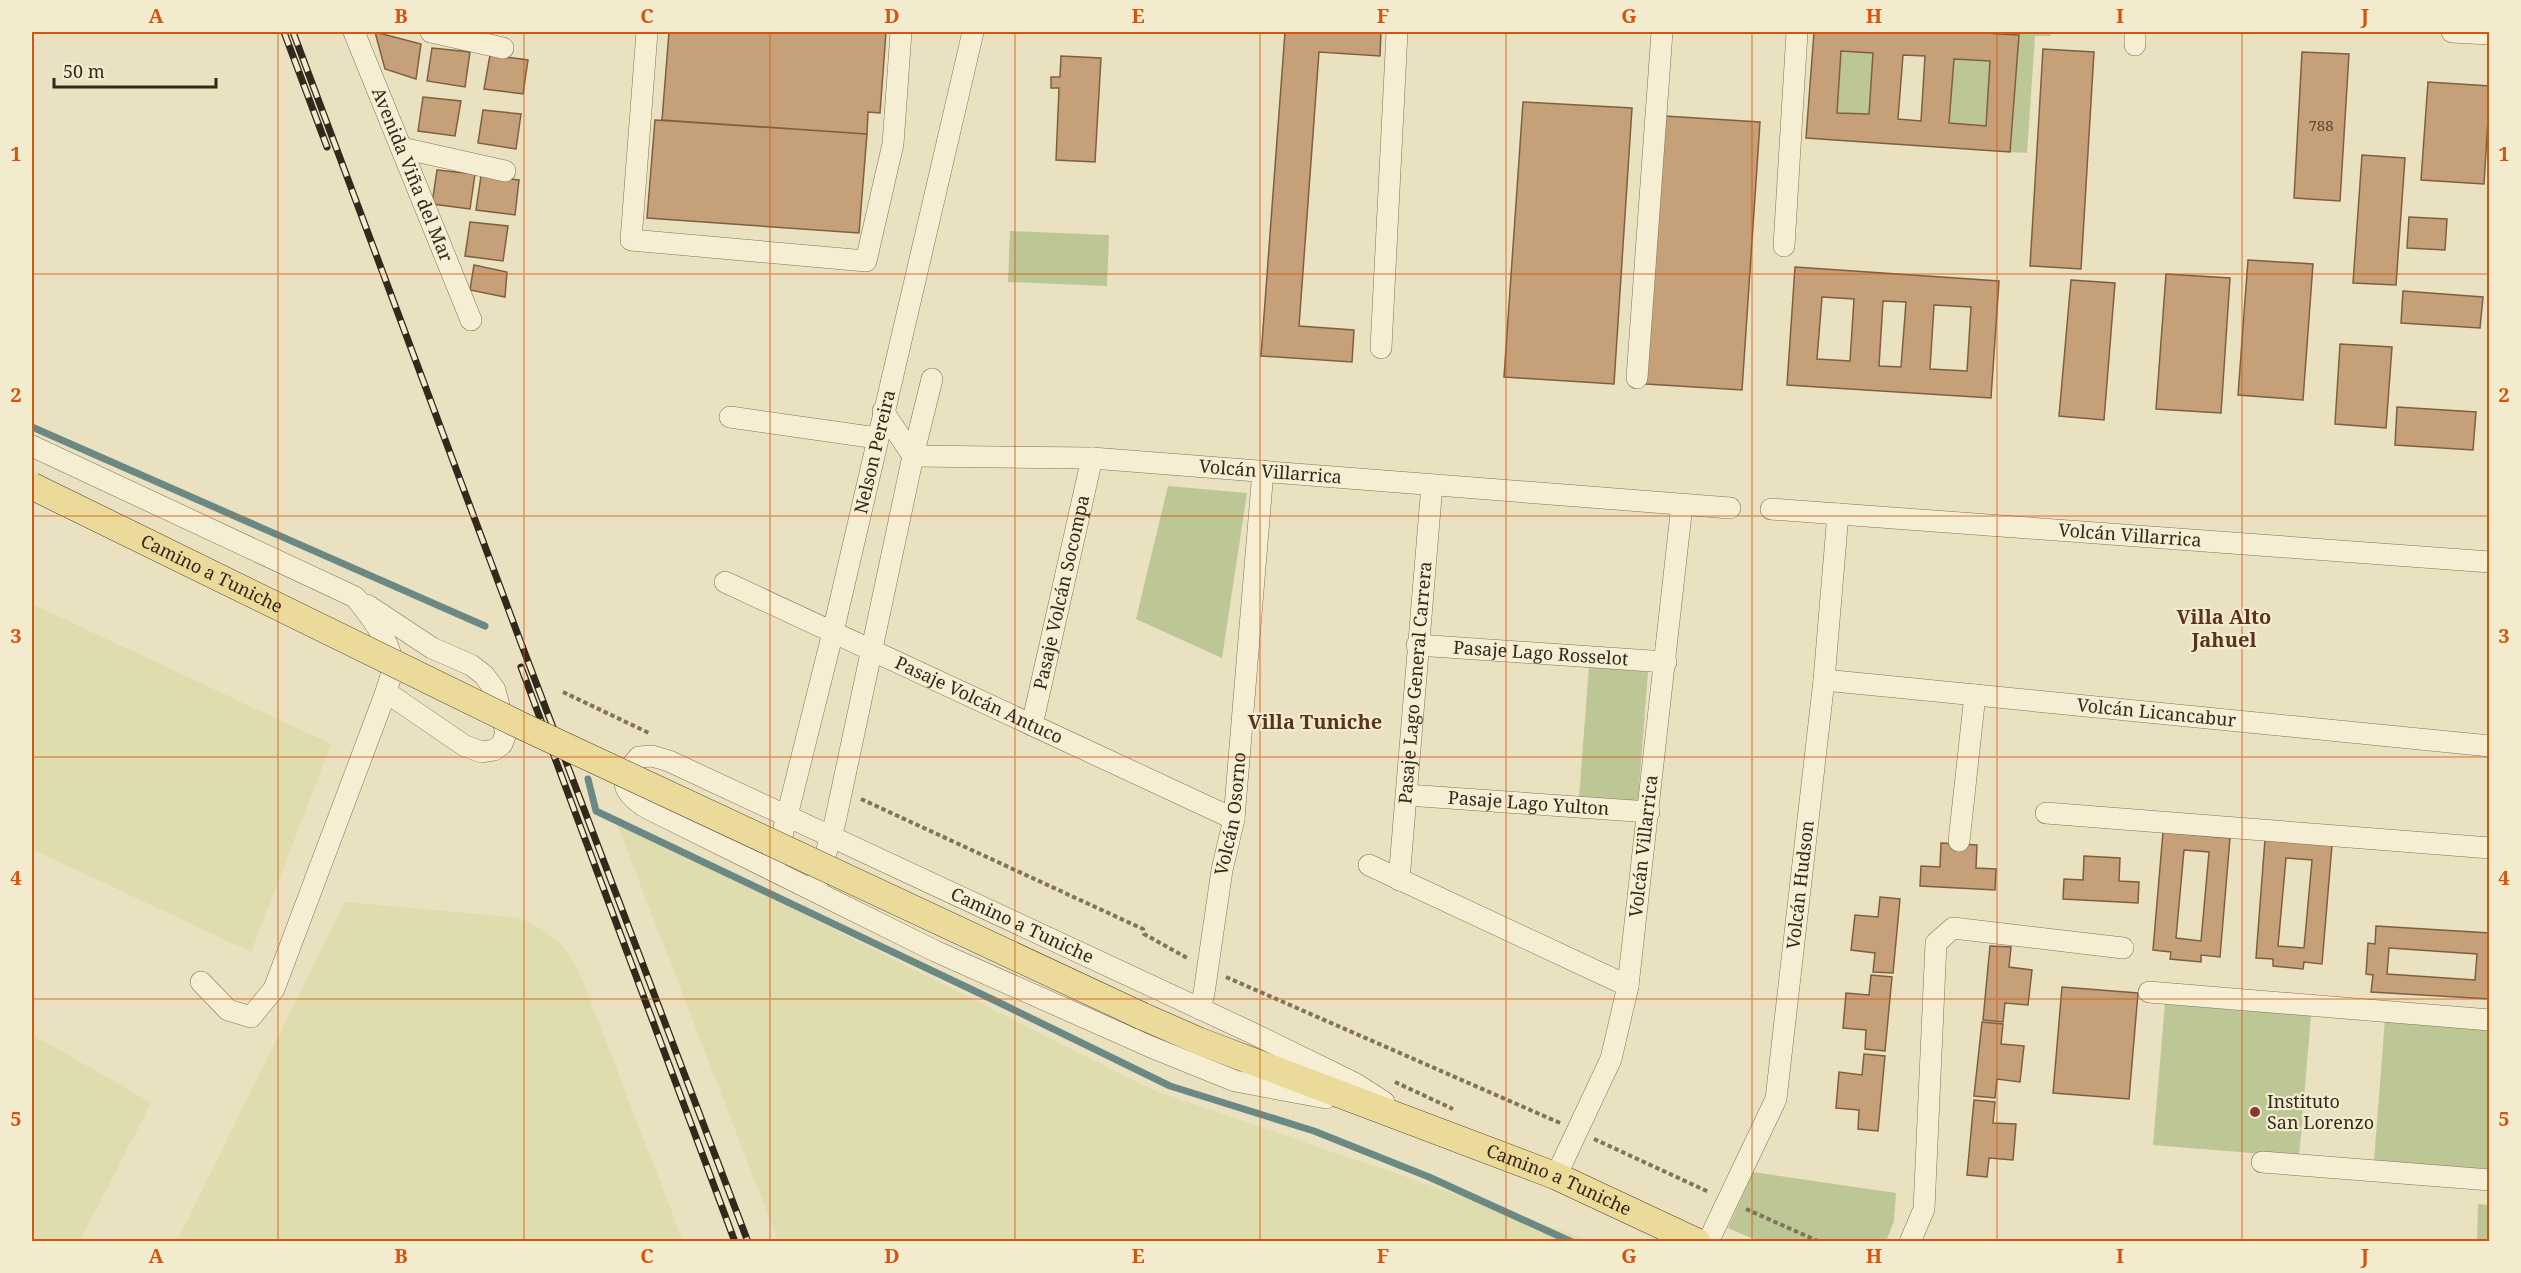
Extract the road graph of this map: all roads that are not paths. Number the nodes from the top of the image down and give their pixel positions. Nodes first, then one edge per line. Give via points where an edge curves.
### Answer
1 (354, 32) edge
2 (431, 32) edge
3 (647, 32) edge
4 (901, 32) edge
5 (973, 32) edge
6 (1396, 32) edge
7 (1662, 32) edge
8 (1797, 32) edge
9 (2452, 32) edge
10 (2490, 34) edge
11 (503, 48) dead end
12 (402, 148) junction
13 (505, 171) dead end
14 (1784, 246) dead end
15 (471, 320) dead end
16 (1381, 348) dead end
17 (1637, 378) dead end
18 (932, 379) dead end
19 (883, 411) junction
20 (730, 417) dead end
21 (877, 438) junction
22 (32, 446) edge
23 (913, 456) junction
24 (1092, 458) junction
25 (1263, 471) junction
26 (1432, 485) junction
27 (32, 486) edge
28 (1682, 505) junction
29 (1730, 508) dead end
30 (1771, 508) dead end
31 (1838, 514) junction
32 (2490, 562) edge
33 (725, 582) dead end
34 (355, 597) junction
35 (833, 632) junction
36 (1417, 645) junction
37 (873, 651) junction
38 (1666, 662) junction
39 (1824, 680) junction
40 (386, 692) junction
41 (1975, 695) junction
42 (1032, 725) junction
43 (2490, 746) edge
44 (1407, 795) junction
45 (1649, 812) junction
46 (2046, 813) dead end
47 (788, 815) junction
48 (1234, 819) junction
49 (831, 835) junction
50 (1959, 841) dead end
51 (2490, 848) edge
52 (1369, 865) dead end
53 (773, 872) junction
54 (1399, 880) junction
55 (815, 892) junction
56 (2123, 948) dead end
57 (201, 982) dead end
58 (1628, 986) junction
59 (2149, 992) dead end
60 (1200, 1009) junction
61 (2490, 1020) edge
62 (1379, 1109) junction
63 (1418, 1124) junction
64 (2262, 1162) dead end
65 (1557, 1176) junction
66 (2490, 1180) edge
67 (1697, 1242) edge
68 (1708, 1242) edge
69 (1910, 1242) edge

1 - 12 street, Avenida Viña del Mar
2 - 11 street
3 - 4 street via 631,240 866,261 893,144
5 - 19 street, Nelson Pereira
6 - 16 street
7 - 17 street
8 - 14 street
9 - 10 street
12 - 13 street
12 - 15 street, Avenida Viña del Mar
18 - 23 street
19 - 21 street, Nelson Pereira
19 - 23 street
20 - 21 street
21 - 35 street, Nelson Pereira
22 - 34 street
23 - 24 street, Volcán Villarrica
23 - 37 street
24 - 25 street, Volcán Villarrica
24 - 42 street, Pasaje Volcán Socompa
25 - 26 street, Volcán Villarrica
25 - 48 street, Volcán Osorno
26 - 28 street, Volcán Villarrica
26 - 36 street, Pasaje Lago General Carrera
27 - 62 main road, Camino a Tuniche, bridge via 533,731 1142,1016
28 - 29 street, Volcán Villarrica
28 - 38 street, Volcán Villarrica
30 - 31 street, Volcán Villarrica
31 - 32 street, Volcán Villarrica
31 - 39 street, Volcán Hudson
33 - 35 street, Pasaje Volcán Antuco
34 - 40 street via 374,619 389,652 392,668
34 - 40 street via 432,648 484,675 495,690 506,733 502,744 482,752 465,746
35 - 37 street, Pasaje Volcán Antuco
35 - 47 street, Nelson Pereira
36 - 38 street, Pasaje Lago Rosselot
36 - 44 street, Pasaje Lago General Carrera
37 - 42 street, Pasaje Volcán Antuco
37 - 49 street
38 - 45 street, Volcán Villarrica
39 - 41 street, Volcán Licancabur
39 - 68 street, Volcán Hudson via 1776,1099
40 - 57 street via 274,989 251,1017 228,1010
41 - 43 street, Volcán Licancabur
41 - 50 street
42 - 48 street, Pasaje Volcán Antuco
44 - 45 street, Pasaje Lago Yulton
44 - 54 street, Pasaje Lago General Carrera
45 - 58 street, Volcán Villarrica
46 - 51 street
47 - 49 street, Camino a Tuniche
47 - 53 street, Nelson Pereira
47 - 53 street, Camino a Tuniche via 652,756 639,757 630,767 624,784 627,792 647,808
48 - 60 street, Volcán Osorno
49 - 55 street
49 - 60 street, Camino a Tuniche
52 - 54 street
53 - 55 street, Camino a Tuniche
54 - 58 street
55 - 62 street, Camino a Tuniche via 935,951 1235,1081
56 - 69 street via 1953,928 1936,943 1924,1209
58 - 65 street, Volcán Villarrica via 1611,1059
59 - 61 street
60 - 63 street, Camino a Tuniche via 1356,1084
62 - 63 main road, Camino a Tuniche
63 - 65 main road, Camino a Tuniche
64 - 66 street
65 - 67 main road, Camino a Tuniche

